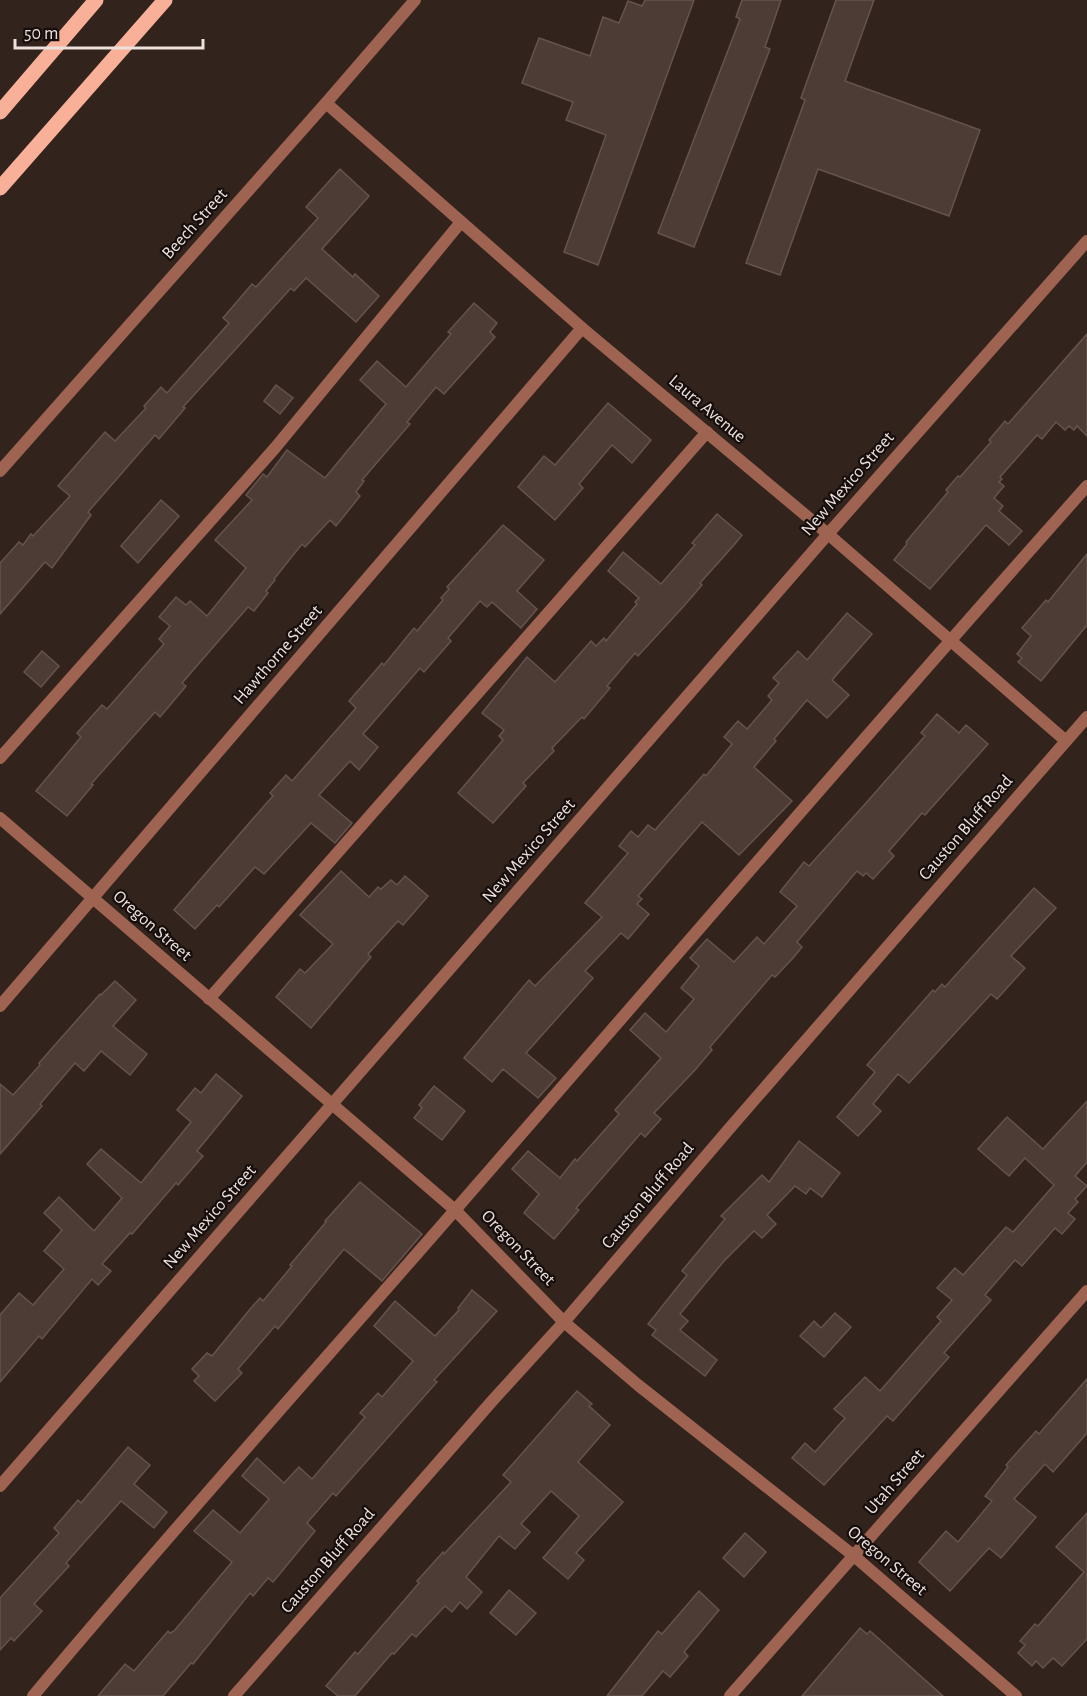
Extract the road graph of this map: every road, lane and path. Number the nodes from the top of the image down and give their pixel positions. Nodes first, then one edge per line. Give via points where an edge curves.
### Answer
1 (96, 0) edge
2 (165, 0) edge
3 (415, 0) edge
4 (327, 103) junction
5 (0, 112) edge
6 (0, 188) edge
7 (461, 222) junction
8 (1087, 241) edge
9 (582, 328) junction
10 (707, 432) junction
11 (0, 471) edge
12 (1087, 486) edge
13 (828, 534) junction
14 (950, 640) junction
15 (1087, 717) edge
16 (1066, 741) junction
17 (0, 758) edge
18 (0, 818) edge
19 (93, 899) junction
20 (209, 999) junction
21 (0, 1006) edge
22 (333, 1104) junction
23 (455, 1210) junction
24 (1087, 1291) edge
25 (564, 1322) junction
26 (0, 1486) edge
27 (854, 1556) junction
28 (33, 1696) edge
29 (234, 1696) edge
30 (730, 1696) edge
31 (1016, 1696) edge

1 - 5 main road
2 - 6 main road
3 - 4 street, Beech Street
4 - 7 street, Laura Avenue
4 - 11 street, Beech Street
7 - 9 street, Laura Avenue
7 - 17 street via 275,448
8 - 13 street, New Mexico Street
9 - 10 street, Laura Avenue
9 - 19 street, Hawthorne Street
10 - 13 street, Laura Avenue
10 - 20 street
12 - 14 street
13 - 14 street, Laura Avenue
13 - 22 street, New Mexico Street
14 - 16 street, Laura Avenue
14 - 23 street
15 - 16 street, Causton Bluff Road
16 - 25 street, Causton Bluff Road
18 - 19 street, Oregon Street
19 - 20 street, Oregon Street
19 - 21 street, Hawthorne Street
20 - 22 street, Oregon Street
22 - 23 street, Oregon Street
22 - 26 street, New Mexico Street
23 - 25 street, Oregon Street
23 - 28 street
24 - 27 street, Utah Street
25 - 27 street, Oregon Street
25 - 29 street, Causton Bluff Road
27 - 30 street, Utah Street
27 - 31 street, Oregon Street

